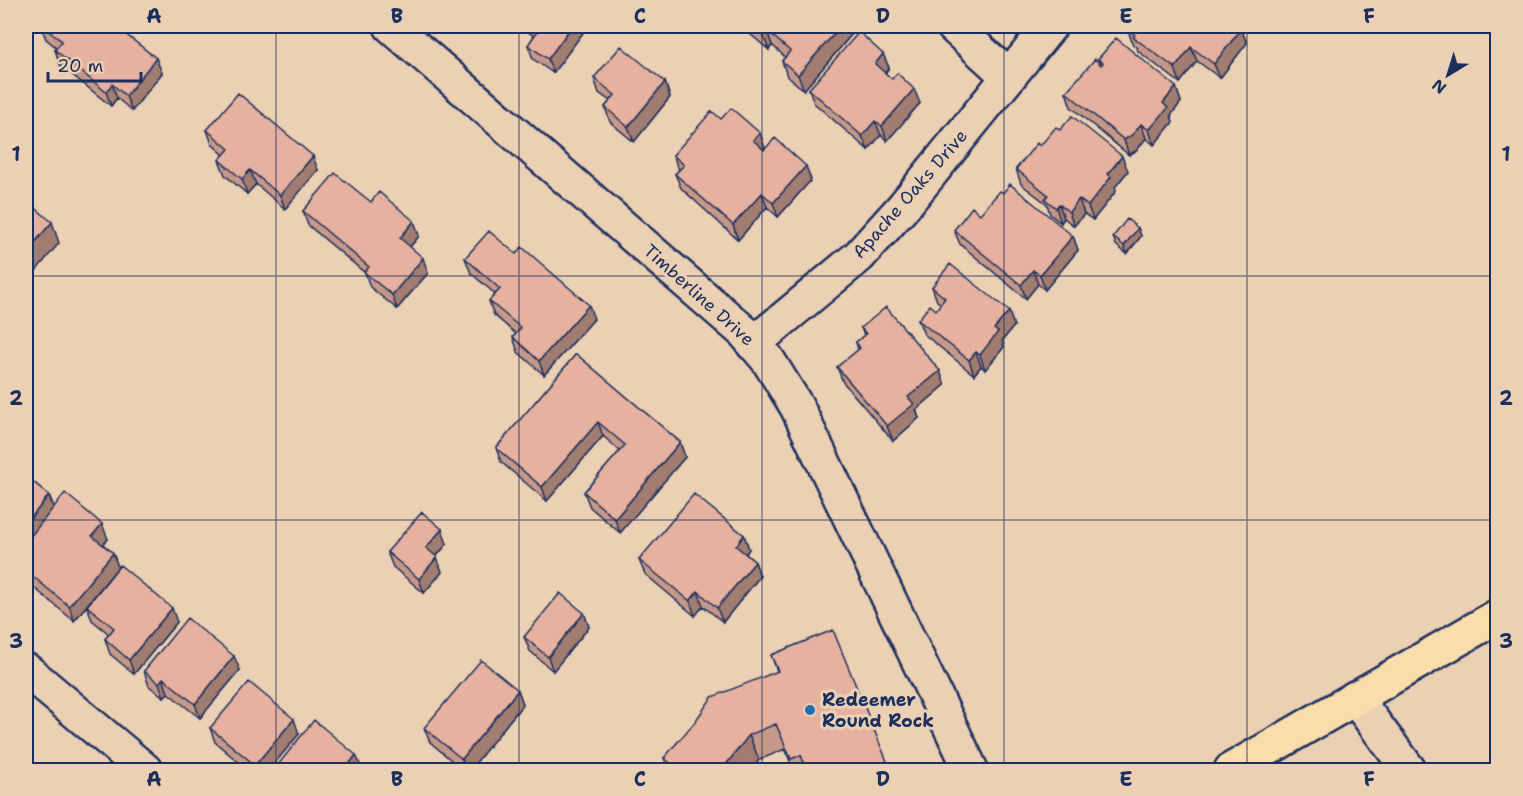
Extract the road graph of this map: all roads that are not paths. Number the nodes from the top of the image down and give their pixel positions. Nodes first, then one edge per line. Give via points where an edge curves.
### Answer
1 (391, 26) edge
2 (952, 26) edge
3 (1050, 26) edge
4 (1009, 77) junction
5 (753, 344) junction
6 (1497, 616) edge
7 (26, 670) edge
8 (1355, 698) junction
9 (145, 771) edge
10 (971, 771) edge
11 (1231, 771) edge
12 (1409, 771) edge

1 - 5 street, Timberline Drive via 735,324
2 - 4 street
3 - 4 street, Apache Oaks Drive
4 - 5 street, Apache Oaks Drive via 859,256
5 - 10 street, Timberline Drive via 768,360 797,407
6 - 8 main road
7 - 9 street
8 - 11 main road
8 - 12 street

